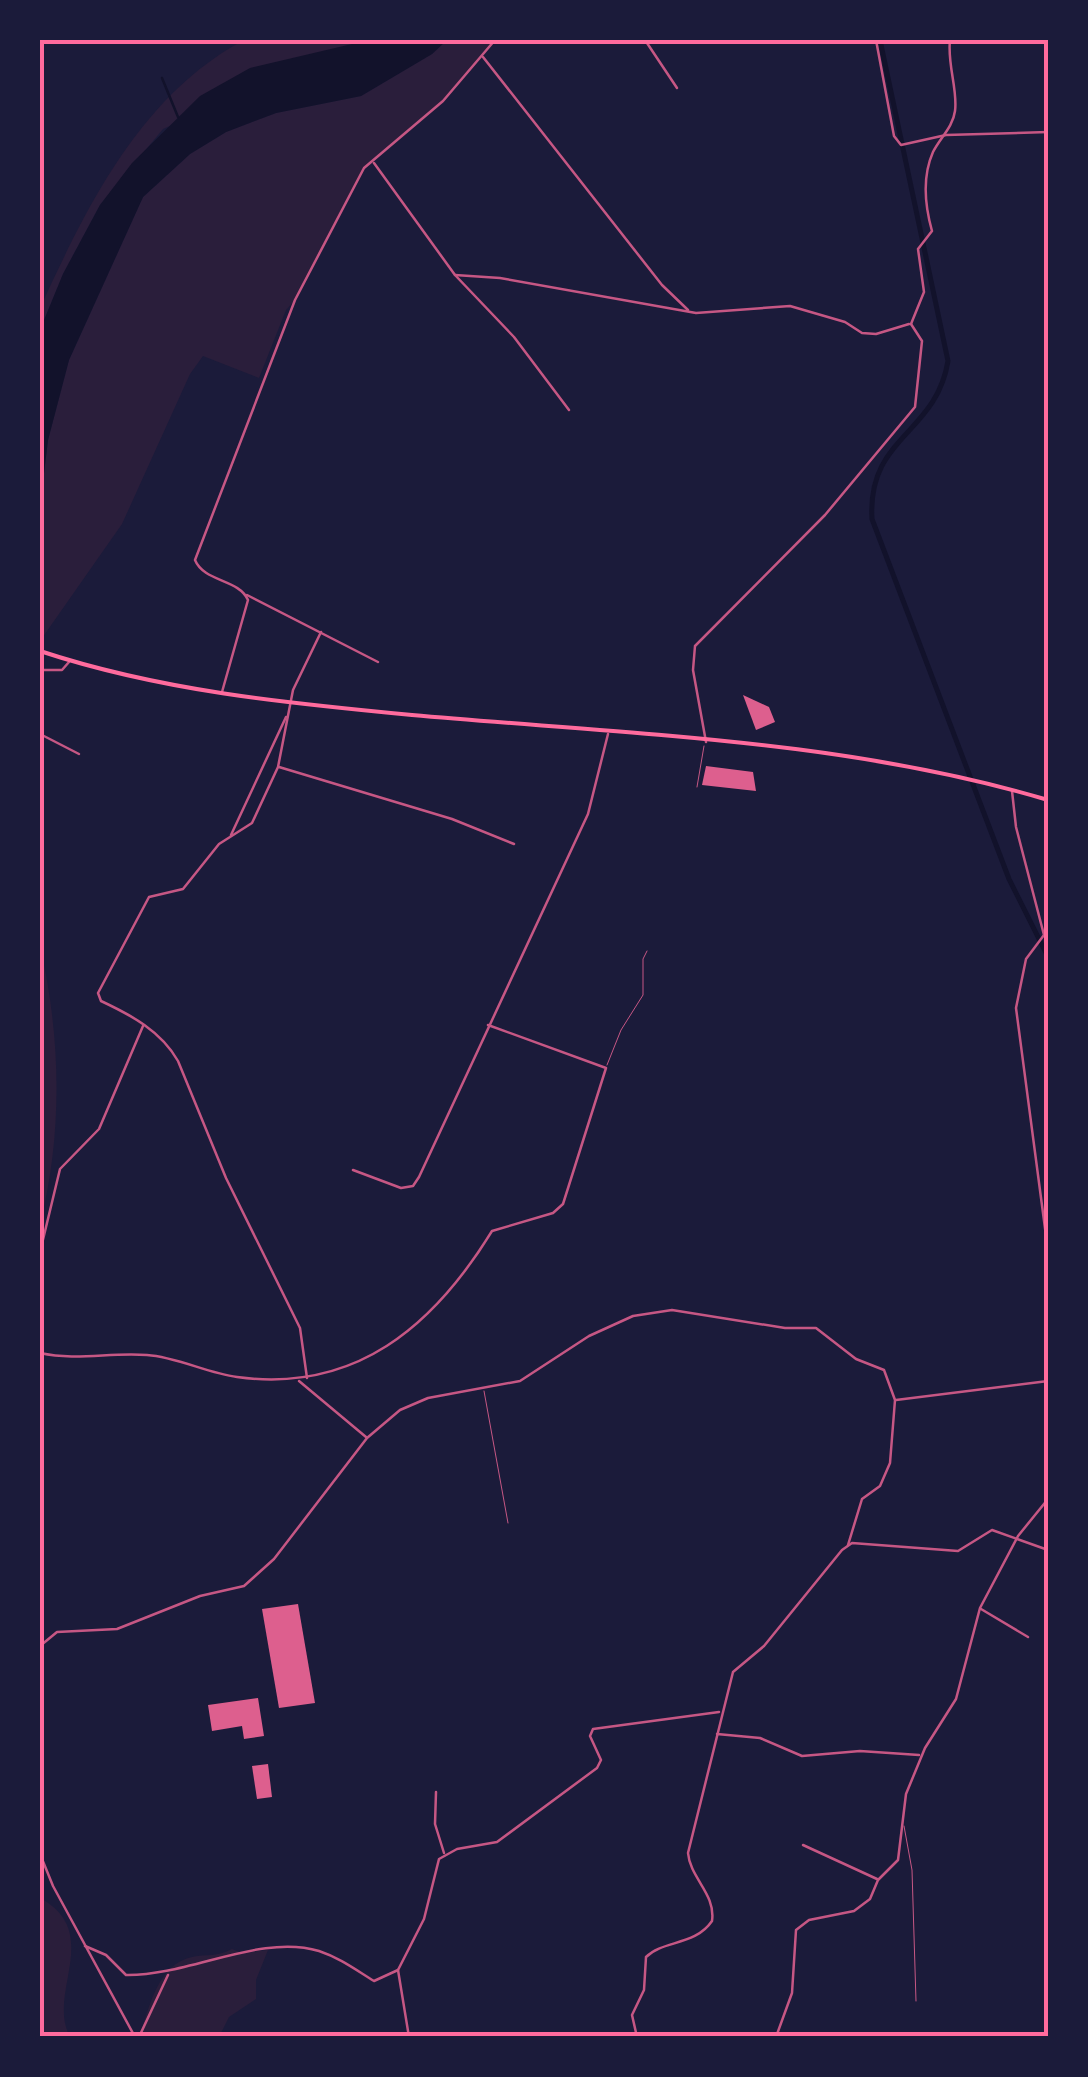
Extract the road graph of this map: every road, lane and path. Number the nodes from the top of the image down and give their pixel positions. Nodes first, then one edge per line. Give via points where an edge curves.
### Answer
1 (496, 40) edge
2 (645, 40) edge
3 (876, 40) edge
4 (950, 40) edge
5 (483, 57) junction
6 (677, 88) dead end
7 (1048, 132) edge
8 (946, 135) junction
9 (373, 162) junction
10 (454, 275) junction
11 (689, 312) junction
12 (911, 324) junction
13 (569, 410) dead end
14 (247, 595) junction
15 (321, 632) junction
16 (40, 651) edge
17 (70, 661) junction
18 (378, 662) dead end
19 (40, 670) edge
20 (221, 694) junction
21 (291, 704) junction
22 (288, 716) junction
23 (608, 732) junction
24 (40, 734) edge
25 (706, 742) junction
26 (79, 754) dead end
27 (278, 768) junction
28 (697, 787) dead end
29 (1012, 790) junction
30 (1048, 800) edge
31 (231, 835) junction
32 (514, 844) dead end
33 (648, 951) dead end
34 (144, 1025) junction
35 (488, 1025) junction
36 (606, 1068) junction
37 (354, 1170) dead end
38 (1048, 1175) edge
39 (1037, 1176) junction
40 (1048, 1251) edge
41 (40, 1252) edge
42 (40, 1354) edge
43 (307, 1378) junction
44 (298, 1380) junction
45 (1048, 1381) edge
46 (484, 1391) junction
47 (895, 1400) junction
48 (367, 1438) junction
49 (1048, 1499) edge
50 (508, 1524) dead end
51 (1018, 1536) junction
52 (848, 1545) junction
53 (1048, 1550) edge
54 (980, 1608) junction
55 (1028, 1637) dead end
56 (40, 1646) edge
57 (721, 1712) junction
58 (717, 1734) junction
59 (921, 1756) junction
60 (436, 1792) dead end
61 (904, 1826) junction
62 (803, 1846) dead end
63 (40, 1854) edge
64 (445, 1854) junction
65 (878, 1880) junction
66 (85, 1946) junction
67 (398, 1970) junction
68 (168, 1974) junction
69 (916, 2002) dead end
70 (137, 2037) edge
71 (409, 2037) edge
72 (638, 2037) edge
73 (776, 2037) edge

1 - 5 street
2 - 6 street
3 - 8 street via 894,136 902,144
4 - 8 street via 947,65 956,110
5 - 9 street
5 - 11 street
7 - 8 street
8 - 12 street via 927,177 932,230 918,255 924,292
9 - 10 street
9 - 14 street via 295,300 195,560 196,567
10 - 11 street
10 - 13 street via 514,337
11 - 12 street via 790,306 876,334
12 - 25 street via 922,342 914,407 814,526 695,646
14 - 15 street
14 - 20 street
15 - 18 street
15 - 21 street
16 - 17 main road
17 - 19 street via 62,670
17 - 20 main road
20 - 21 main road
21 - 22 street
21 - 23 main road
22 - 27 street
22 - 31 street
23 - 25 main road
23 - 35 street via 588,814
24 - 26 street
25 - 28 lane
25 - 29 main road via 864,759
27 - 31 street via 252,824
27 - 32 street
29 - 30 main road
29 - 39 street via 1042,938 1021,974 1016,1008
31 - 34 street via 183,888 149,897 98,993
33 - 36 lane via 644,995
34 - 41 street via 99,1129 60,1169
34 - 43 street via 178,1060 232,1192 296,1317
35 - 36 street
35 - 37 street via 414,1186 401,1188
36 - 43 street via 563,1204 492,1231 458,1282 372,1358
38 - 39 street
39 - 40 street
42 - 44 street via 74,1360 148,1355 235,1377
43 - 44 street
44 - 48 street
45 - 47 street
46 - 47 street via 527,1378 612,1324 672,1310 821,1329 856,1359 884,1370
46 - 48 street via 420,1400
46 - 50 lane
47 - 52 street via 888,1472 862,1499
48 - 56 street via 274,1559 244,1586 117,1630 57,1632
49 - 51 street
51 - 52 street via 988,1531 958,1552
51 - 53 street
51 - 54 street
52 - 57 street via 764,1646 737,1667
54 - 55 street
54 - 59 street via 956,1698
57 - 58 street
57 - 64 street via 593,1729 597,1768 497,1842
58 - 59 street via 760,1738 802,1756
58 - 72 street via 688,1853 713,1917 704,1930 646,1957 644,1990 631,2020
59 - 61 street via 906,1794
60 - 64 street
61 - 65 street via 898,1860
61 - 69 lane
62 - 65 street
63 - 66 street
64 - 67 street
65 - 73 street via 870,1899 854,1911 809,1920 796,1930 792,1993
66 - 68 street via 106,1954 126,1974
66 - 70 street
67 - 68 street via 374,1981 320,1951 272,1947
67 - 71 street
68 - 70 street

